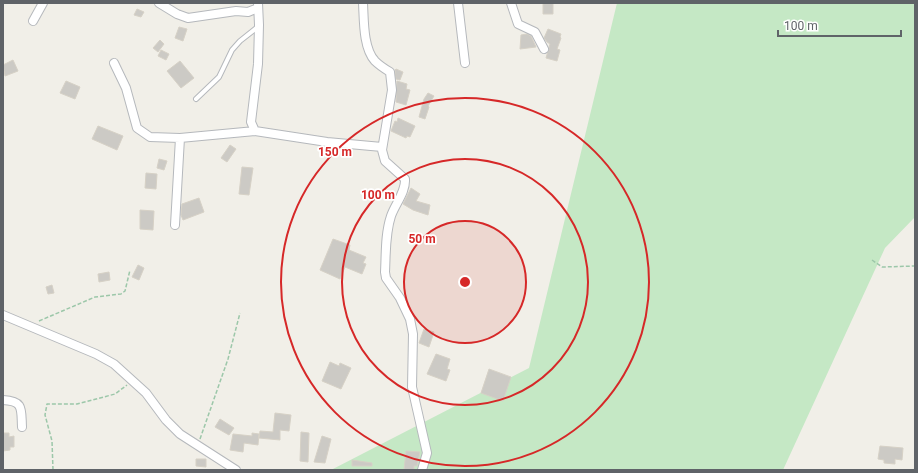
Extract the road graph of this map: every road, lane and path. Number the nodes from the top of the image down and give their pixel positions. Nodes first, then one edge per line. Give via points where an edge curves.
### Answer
1 (43, 3) edge
2 (159, 3) edge
3 (363, 3) edge
4 (458, 3) edge
5 (511, 3) edge
6 (258, 6) edge
7 (33, 21) dead end
8 (259, 26) junction
9 (544, 50) dead end
10 (114, 63) dead end
11 (465, 64) dead end
12 (196, 99) dead end
13 (255, 131) junction
14 (180, 138) junction
15 (382, 147) junction
16 (175, 225) dead end
17 (872, 260) dead end
18 (915, 266) edge
19 (130, 270) dead end
20 (240, 313) dead end
21 (3, 315) edge
22 (26, 326) junction
23 (133, 380) junction
24 (3, 400) edge
25 (22, 427) dead end
26 (198, 446) junction
27 (53, 470) edge
28 (236, 470) edge
29 (422, 470) edge

1 - 7 street
2 - 6 street via 188,18 236,11 248,12
3 - 15 street via 370,53 374,60 390,72 392,90
4 - 11 street
5 - 9 street via 518,24 535,32
6 - 8 street
8 - 12 lane via 232,50 219,77
8 - 13 street via 256,92 251,111 251,122
10 - 14 street via 126,88 137,128 150,137
13 - 14 street
13 - 15 street
14 - 16 street
15 - 29 street via 383,157 405,179 404,189 387,231 385,272 410,319 413,334 412,387 427,453
17 - 18 path via 882,267
19 - 22 path via 125,291 121,294 96,297
20 - 26 path via 228,358
21 - 22 street
22 - 23 street via 96,354 114,364
23 - 26 street via 166,420 180,434
23 - 27 path via 115,394 76,404 47,404 44,415 52,441
24 - 25 street via 17,402 21,407
26 - 28 street

